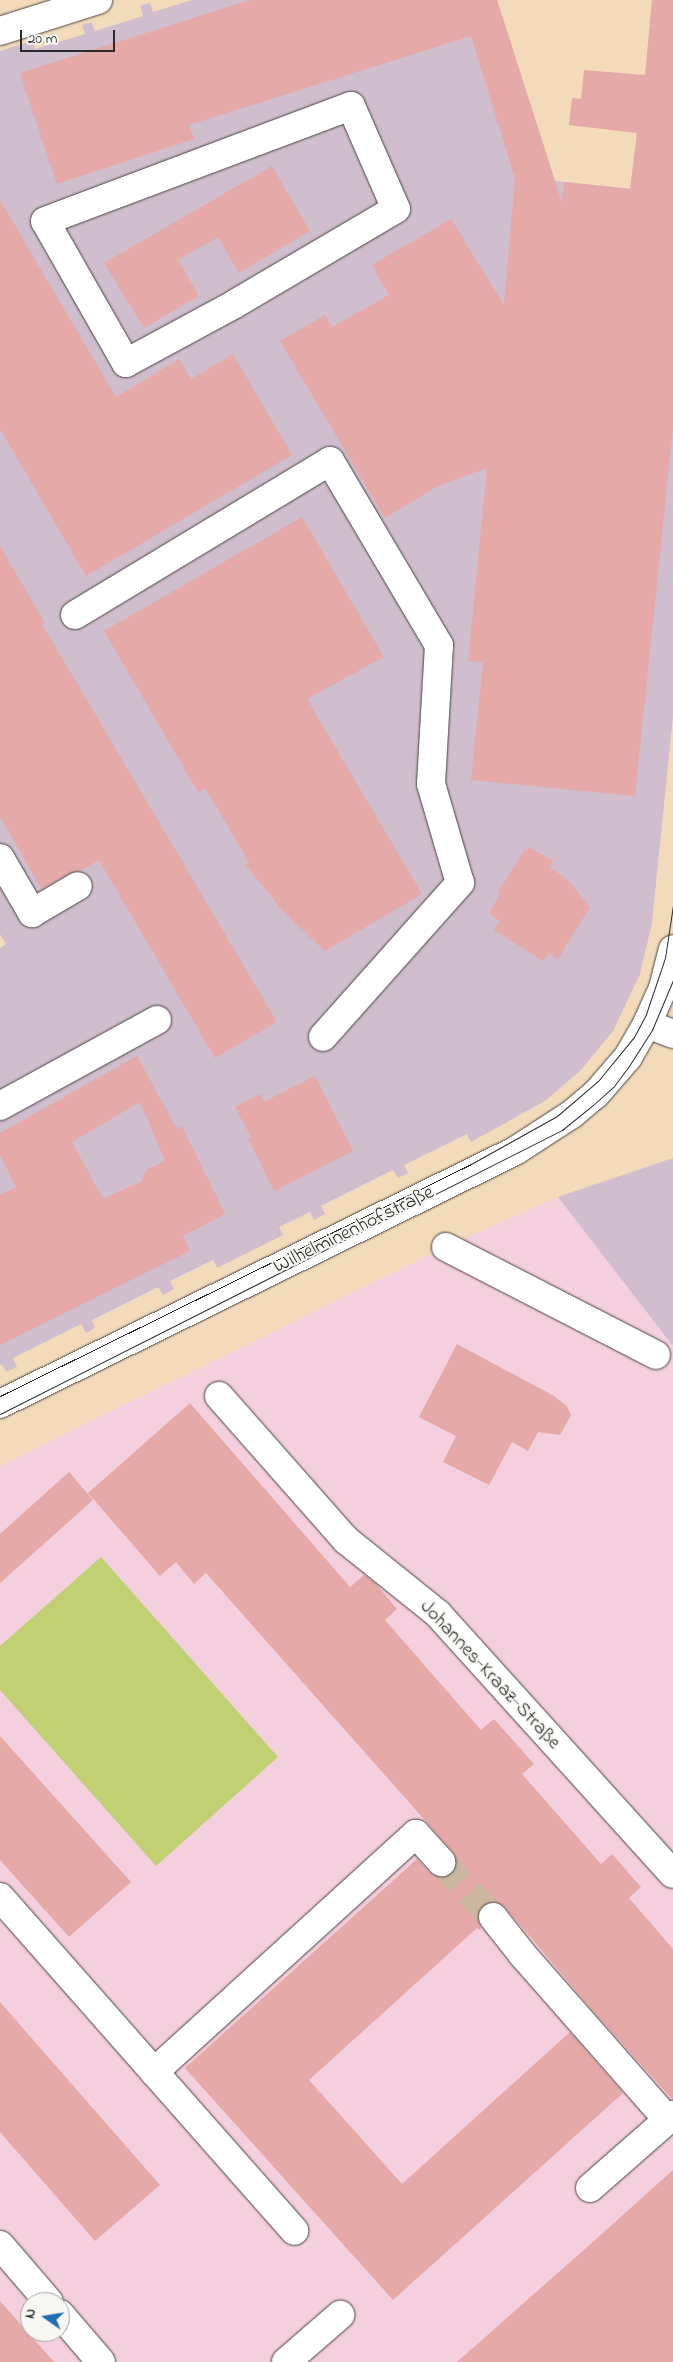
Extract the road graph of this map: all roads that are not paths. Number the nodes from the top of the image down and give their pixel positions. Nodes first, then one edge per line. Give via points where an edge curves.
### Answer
1 (98, 0) edge
2 (0, 31) edge
3 (235, 304) joint
4 (75, 615) dead end
5 (0, 858) edge
6 (78, 886) dead end
7 (673, 949) edge
8 (157, 1020) dead end
9 (647, 1024) junction
10 (673, 1034) edge
11 (322, 1037) dead end
12 (0, 1106) edge
13 (446, 1247) dead end
14 (656, 1356) dead end
15 (219, 1396) dead end
16 (0, 1404) edge
17 (441, 1862) tunnel mouth
18 (673, 1874) edge
19 (0, 1896) edge
20 (493, 1917) tunnel mouth
21 (154, 2072) junction
22 (670, 2117) edge
23 (590, 2188) dead end
24 (294, 2231) dead end
25 (0, 2244) edge
26 (41, 2292) edge
27 (340, 2316) dead end
28 (70, 2326) edge
29 (101, 2362) edge
30 (286, 2362) edge

1 - 2 street
3 - 3 street via 126,364 45,220 351,106 396,209
4 - 11 street via 330,461 439,645 431,784 460,883
5 - 6 street via 32,913
7 - 9 street, Wilhelminenhofstraße via 666,980
8 - 12 street
9 - 10 street
9 - 16 street, Wilhelminenhofstraße via 628,1057 596,1094 572,1114 514,1151
13 - 14 street
15 - 18 street, Johannes-Kraaz-Straße via 346,1540 438,1614
17 - 21 street via 416,1834
19 - 21 street
20 - 22 street via 522,1954
21 - 24 street
22 - 23 street
25 - 26 street
27 - 30 street
28 - 29 street

